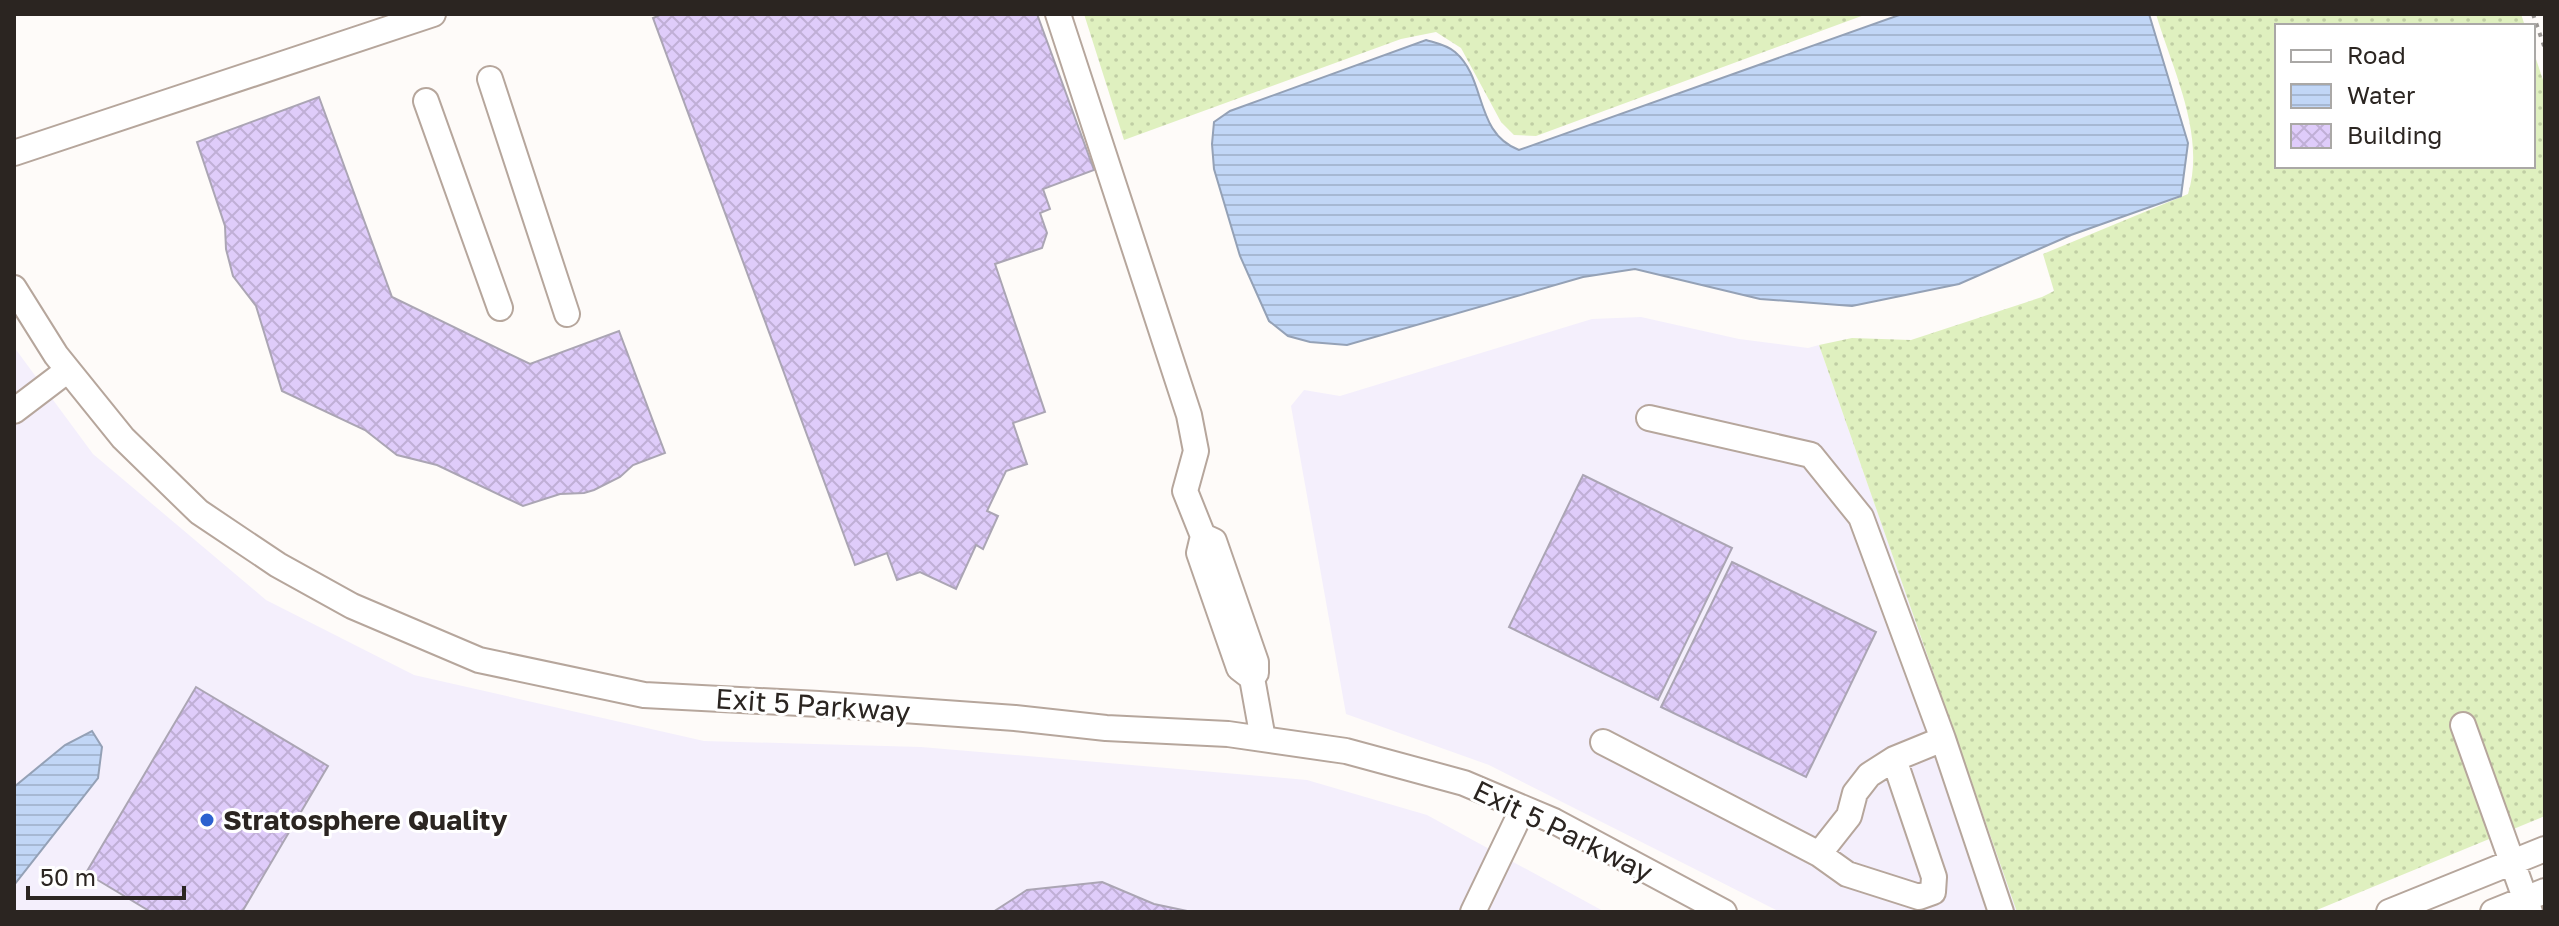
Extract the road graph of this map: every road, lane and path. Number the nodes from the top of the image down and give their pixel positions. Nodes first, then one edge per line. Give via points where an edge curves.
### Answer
1 (433, 14) edge
2 (1058, 14) edge
3 (2533, 14) edge
4 (2545, 49) edge
5 (490, 79) dead end
6 (426, 101) dead end
7 (14, 153) edge
8 (14, 288) edge
9 (500, 308) dead end
10 (567, 314) dead end
11 (68, 370) junction
12 (14, 411) edge
13 (1649, 418) dead end
14 (2463, 725) dead end
15 (1263, 739) junction
16 (1943, 739) junction
17 (1603, 742) dead end
18 (1894, 759) junction
19 (1523, 808) junction
20 (2545, 849) edge
21 (1819, 854) junction
22 (2512, 861) junction
23 (2533, 901) edge
24 (1473, 912) edge
25 (1724, 912) edge
26 (2001, 912) edge
27 (2389, 912) edge
28 (2493, 912) edge

1 - 7 street
2 - 15 street via 1189,415 1196,451 1185,491 1203,536 1199,553 1239,668 1252,678
3 - 4 path
5 - 10 street
6 - 9 street
8 - 11 street, Exit 5 Parkway
11 - 12 street
11 - 15 street, Exit 5 Parkway via 123,438 199,512 352,606 479,660 644,695
13 - 16 street via 1811,455 1861,517
14 - 22 street
15 - 19 street, Exit 5 Parkway via 1346,751 1464,783
16 - 18 street
16 - 26 street
17 - 21 street
18 - 21 street via 1869,775 1855,793 1849,816
18 - 21 street via 1934,877 1933,892 1919,897 1847,874
19 - 24 street
19 - 25 street, Exit 5 Parkway
20 - 22 street
22 - 23 street
22 - 27 street
23 - 28 street

